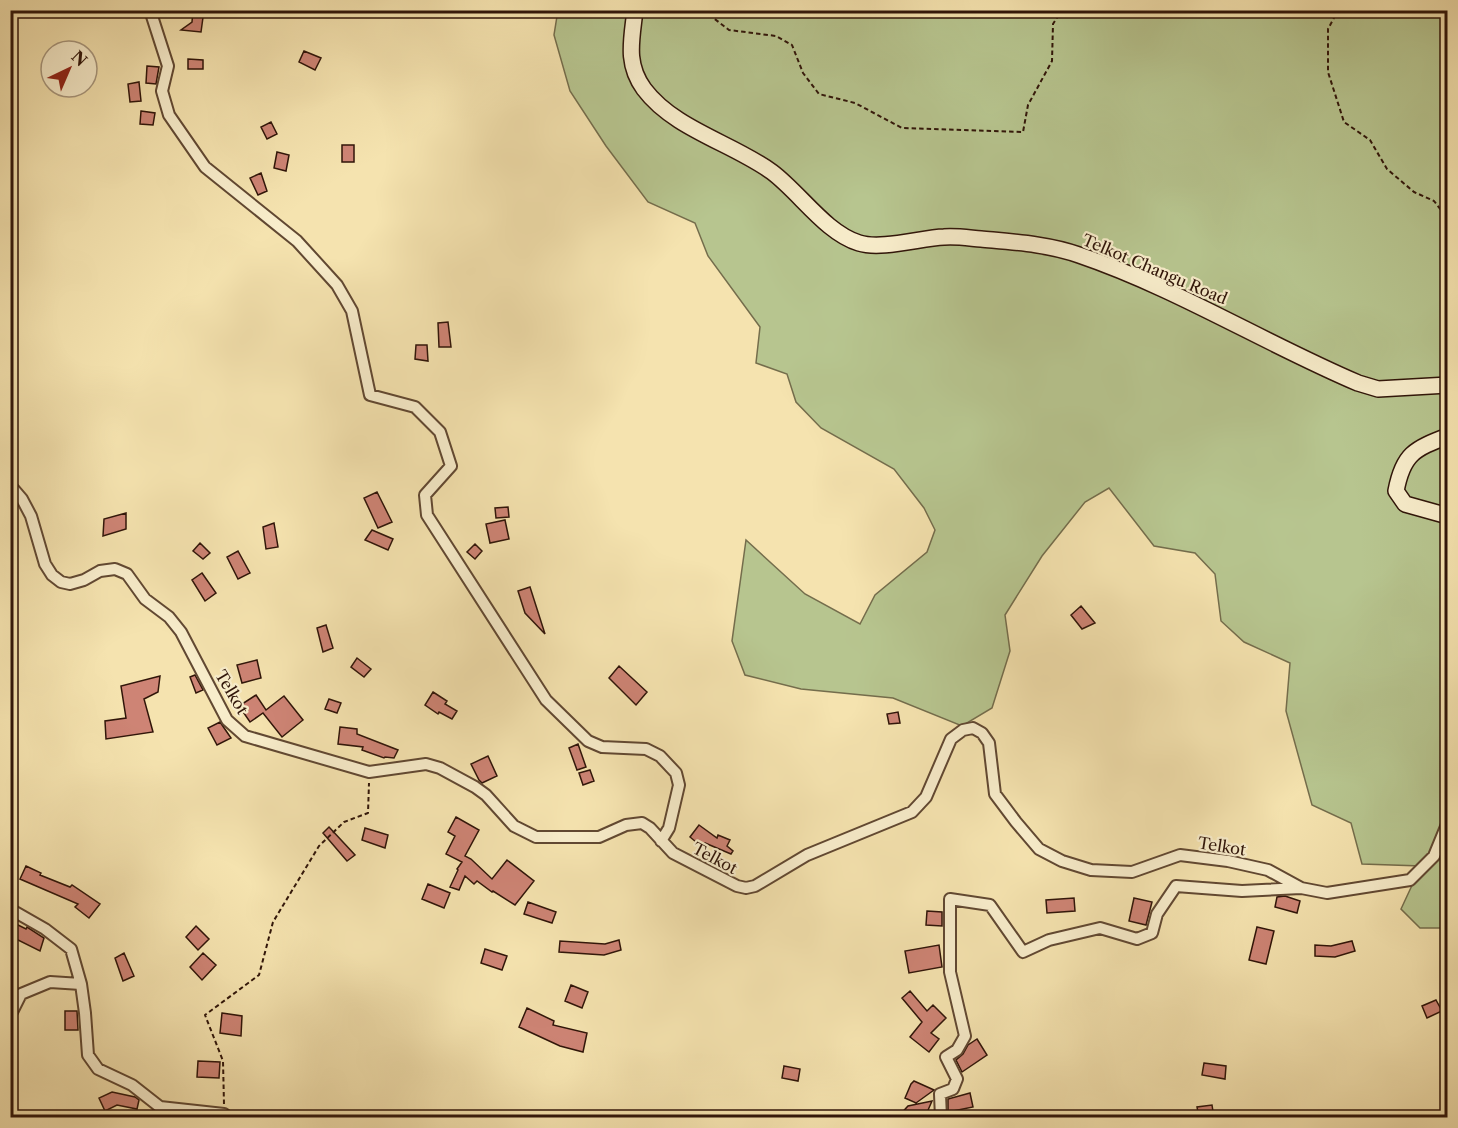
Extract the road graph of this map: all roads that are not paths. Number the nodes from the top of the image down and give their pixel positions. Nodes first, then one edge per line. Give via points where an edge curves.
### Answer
1 (150, 10) edge
2 (635, 10) edge
3 (1448, 385) edge
4 (1448, 436) edge
5 (10, 485) edge
6 (1448, 516) edge
7 (1448, 822) edge
8 (661, 841) junction
9 (1301, 888) junction
10 (10, 909) edge
11 (81, 984) junction
12 (10, 1017) edge
13 (226, 1116) edge
14 (941, 1118) edge

1 - 8 street via 168,66 162,91 169,115 206,166 297,242 337,285 352,311 370,395 416,407 440,432 451,466 424,495 427,515 546,700 588,741 602,747 645,749 660,756 676,773 679,785 669,828
2 - 3 street, Telkot Changu Road via 630,46 633,67 643,88 688,126 773,173 842,235 859,243 873,246 946,237 996,240 1078,254 1155,286 1358,383 1378,389
4 - 6 street via 1419,447 1408,456 1396,491 1405,504
5 - 8 street, Telkot via 32,516 45,564 52,575 70,584 100,571 115,569 127,574 145,599 170,616 227,720 245,736 369,772 426,764 440,768 476,787 514,826 536,837 599,837 634,823 650,828
7 - 9 street, Telkot via 1434,856 1410,880 1327,893
8 - 9 street, Telkot via 674,853 726,882 746,888 755,886 807,855 912,812 926,797 951,739 973,728 989,742 995,794 1039,849 1062,861 1091,870 1132,872 1180,855 1268,870
9 - 14 street via 1242,891 1176,886 1157,914 1152,933 1137,939 1100,928 1049,940 1023,952 990,905 950,899 950,972 965,1036 957,1050 946,1057 957,1079 953,1089 940,1094
10 - 11 street via 45,928 71,949
11 - 12 street via 50,982 21,994
11 - 13 street via 88,1055 98,1069 132,1085 160,1107

